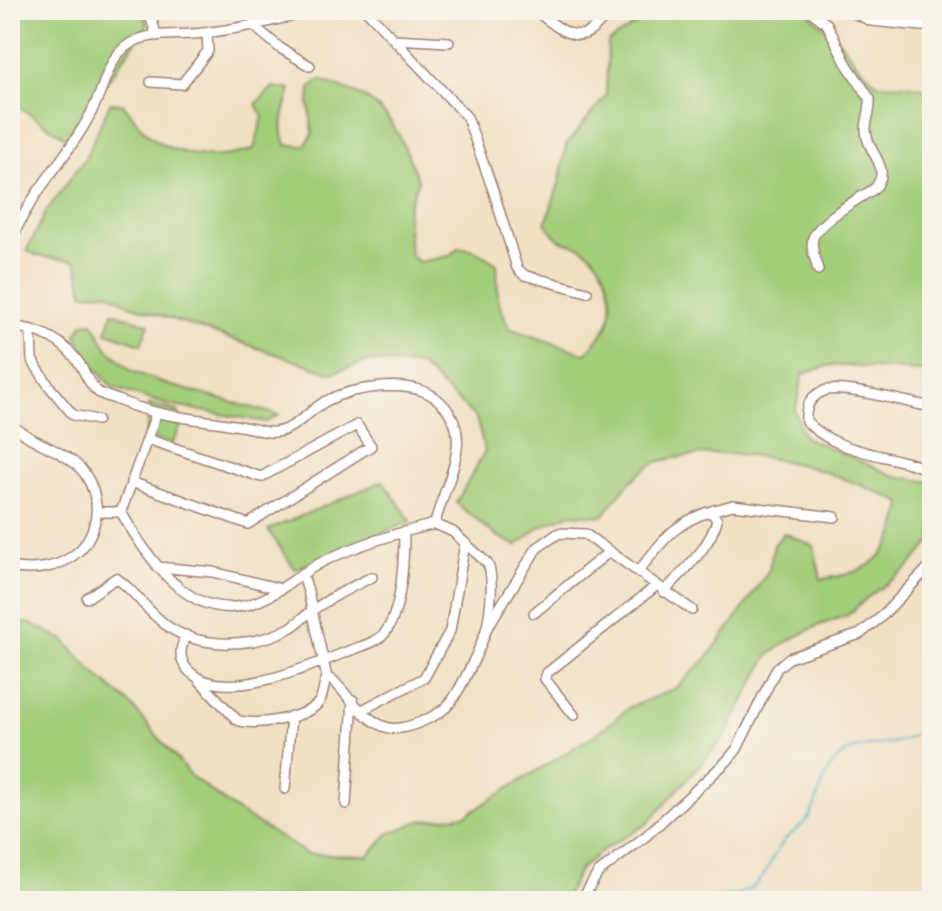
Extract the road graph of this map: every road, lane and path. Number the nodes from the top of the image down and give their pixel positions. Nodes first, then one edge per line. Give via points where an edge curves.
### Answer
1 (148, 10) edge
2 (317, 10) edge
3 (366, 10) edge
4 (535, 10) edge
5 (612, 10) edge
6 (809, 10) edge
7 (847, 10) edge
8 (253, 25) junction
9 (932, 27) edge
10 (207, 33) junction
11 (157, 36) junction
12 (393, 39) junction
13 (449, 42) dead end
14 (310, 66) dead end
15 (151, 82) dead end
16 (10, 245) edge
17 (818, 270) dead end
18 (587, 292) dead end
19 (10, 327) edge
20 (31, 332) junction
21 (932, 407) edge
22 (156, 414) junction
23 (97, 420) dead end
24 (10, 423) edge
25 (147, 439) junction
26 (932, 471) edge
27 (131, 482) junction
28 (711, 511) junction
29 (97, 512) junction
30 (121, 512) junction
31 (835, 517) dead end
32 (435, 524) junction
33 (404, 532) junction
34 (465, 543) junction
35 (610, 551) junction
36 (932, 564) edge
37 (10, 567) edge
38 (157, 567) junction
39 (638, 572) junction
40 (302, 573) junction
41 (372, 577) dead end
42 (281, 589) junction
43 (660, 589) junction
44 (87, 598) dead end
45 (312, 610) junction
46 (692, 610) dead end
47 (534, 613) dead end
48 (487, 628) junction
49 (186, 635) junction
50 (323, 661) junction
51 (327, 678) junction
52 (200, 681) junction
53 (353, 700) junction
54 (362, 710) junction
55 (574, 715) dead end
56 (291, 716) junction
57 (285, 789) dead end
58 (346, 804) dead end
59 (581, 901) edge

1 - 11 street
2 - 8 street
3 - 12 street
4 - 5 street via 579,36
6 - 17 street via 827,24 870,99 866,134 883,171 874,189 815,235
7 - 9 street via 871,21
8 - 10 street
8 - 14 street
10 - 11 street
10 - 15 street via 208,51 182,84
11 - 16 street via 135,41 109,66 85,125
12 - 13 street
12 - 18 street via 467,117 517,268 524,275
19 - 20 street
20 - 22 street via 66,346 98,392
20 - 23 street via 32,360 49,386 73,415
21 - 26 street via 826,389 811,398 805,410 806,421 819,435
22 - 25 street
22 - 32 street via 278,432 325,402 365,388 425,392 446,408 458,439 457,462
24 - 29 street via 83,470 92,484
25 - 27 street
25 - 27 street via 261,477 353,426 360,426 370,448 248,524
27 - 30 street
28 - 31 street via 733,505
28 - 39 street via 674,528
28 - 43 street via 717,520 701,550
29 - 30 street
29 - 37 street via 92,533 70,558 33,570
30 - 38 street
32 - 33 street
32 - 34 street
33 - 40 street
33 - 50 street via 397,611 391,624 382,637
34 - 48 street via 491,569
34 - 54 street via 450,631 424,678
35 - 39 street
35 - 47 street
35 - 48 street via 585,534 559,533 547,539
36 - 59 street via 860,634 789,658 777,668 737,749 646,836 598,873
38 - 42 street via 213,572
38 - 42 street via 197,600 225,607 247,606
39 - 43 street
40 - 42 street
40 - 45 street
41 - 45 street
43 - 46 street
43 - 55 street via 547,673 545,679
44 - 49 street via 116,578 157,619
45 - 49 street via 262,639 209,642
45 - 50 street
48 - 54 street via 450,703 438,714 400,729 386,727
49 - 52 street via 181,658
50 - 51 street
50 - 52 street via 262,681
51 - 53 street
51 - 56 street via 315,707
52 - 56 street via 237,720 270,722
53 - 54 street
53 - 58 street
56 - 57 street

